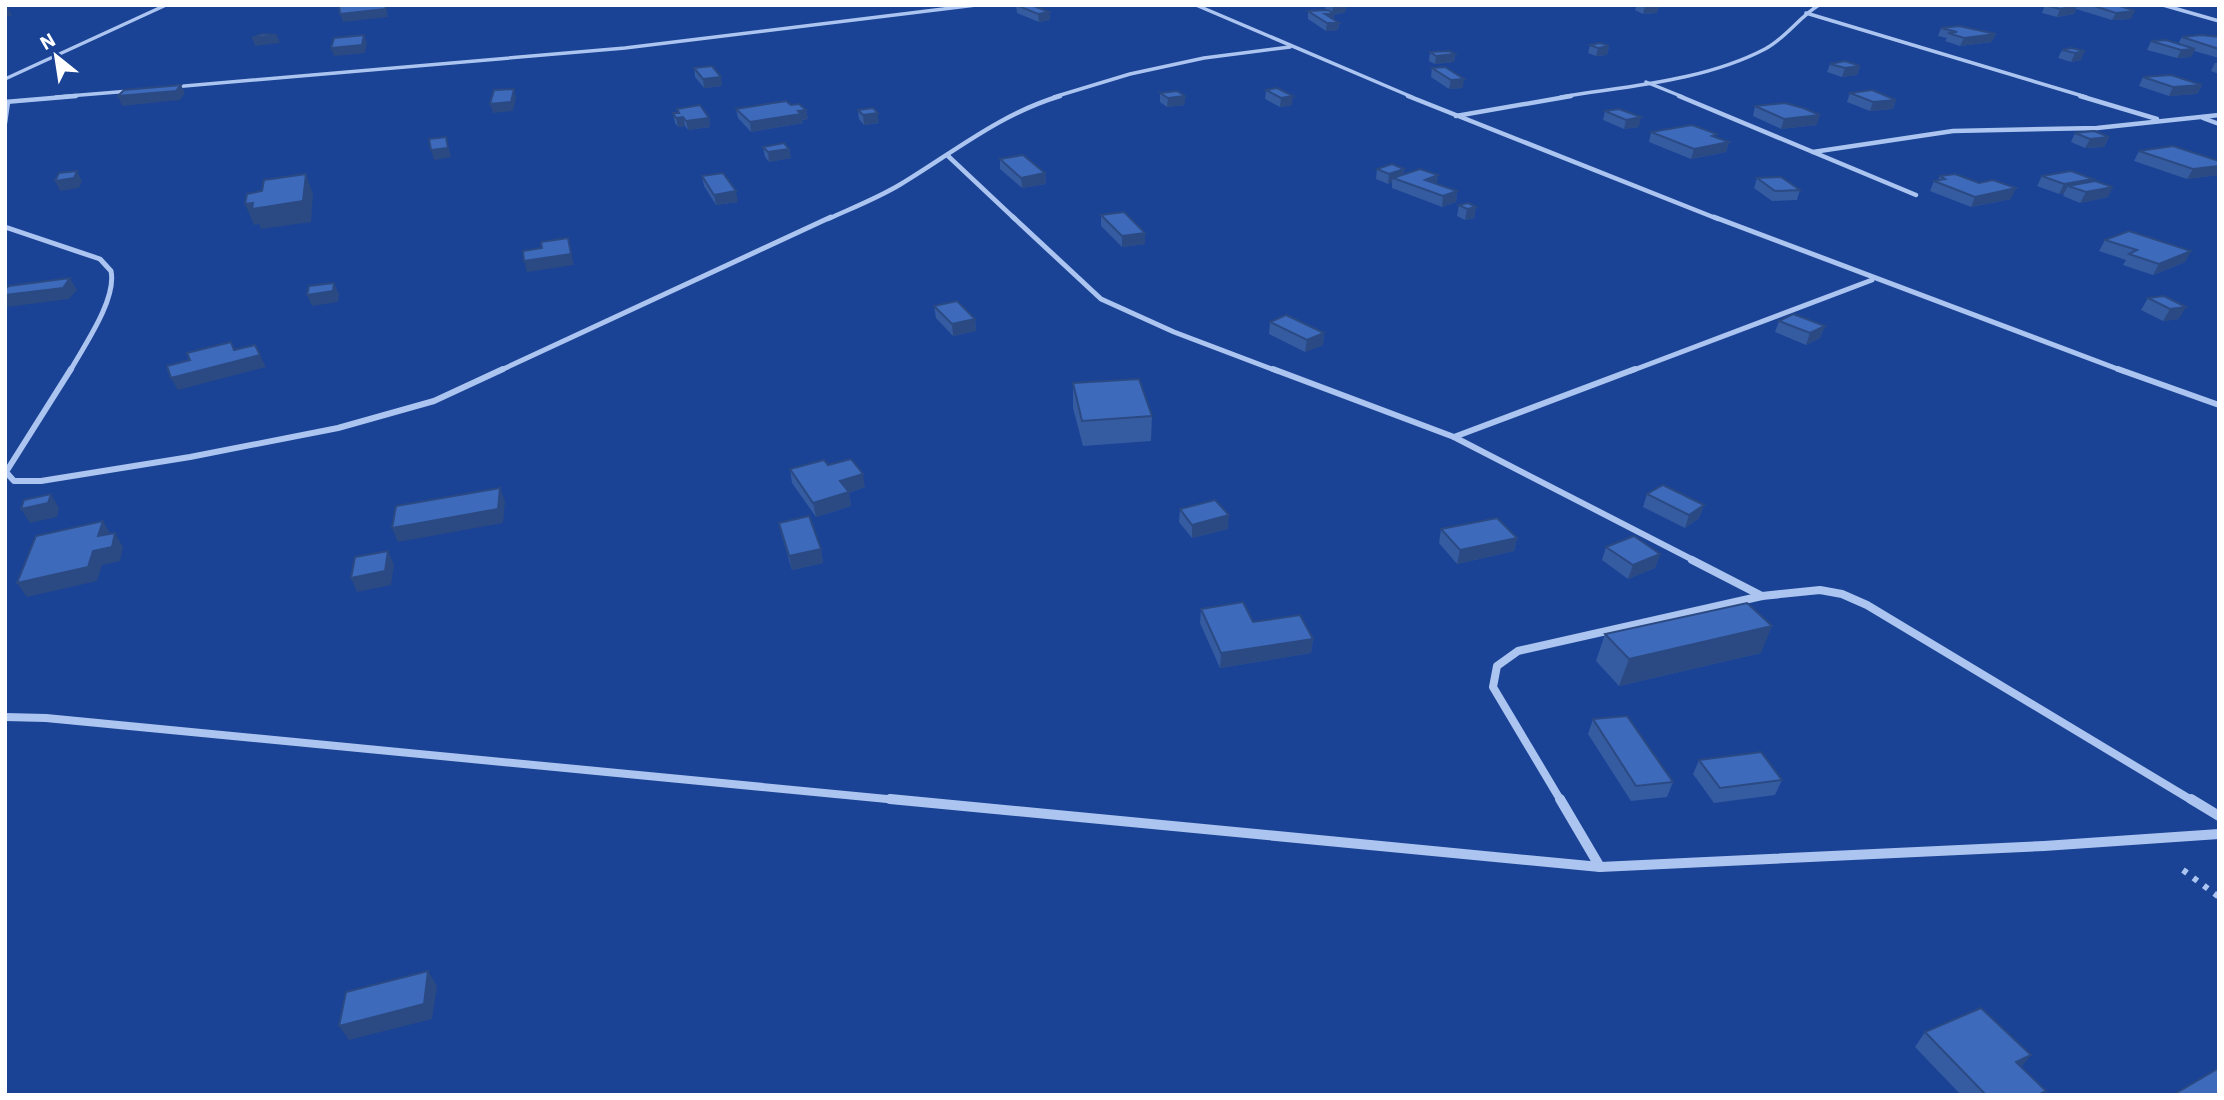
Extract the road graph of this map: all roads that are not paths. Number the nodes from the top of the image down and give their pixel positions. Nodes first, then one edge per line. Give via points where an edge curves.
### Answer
1 (166, 5) edge
2 (976, 5) edge
3 (1196, 5) edge
4 (1819, 5) edge
5 (2163, 5) edge
6 (1806, 13) junction
7 (2219, 21) edge
8 (1290, 47) junction
9 (5, 79) edge
10 (1646, 82) junction
11 (167, 87) edge
12 (141, 90) edge
13 (7, 102) edge
14 (2219, 115) edge
15 (1456, 116) junction
16 (2197, 116) junction
17 (2161, 120) junction
18 (5, 123) edge
19 (2219, 124) edge
20 (1813, 152) junction
21 (947, 155) junction
22 (1916, 195) dead end
23 (5, 227) edge
24 (1872, 280) junction
25 (2219, 405) edge
26 (1454, 437) junction
27 (1762, 596) junction
28 (5, 717) edge
29 (2219, 816) edge
30 (2219, 834) edge
31 (1600, 867) junction

1 - 9 street
2 - 11 street via 625,48
3 - 8 street
4 - 6 street
5 - 7 street
6 - 10 street via 1790,34 1767,49 1726,65
6 - 17 street
8 - 15 street
8 - 21 street via 1130,74 1030,105
10 - 15 street
10 - 20 street
12 - 13 street
13 - 18 street
14 - 16 street
15 - 24 street
16 - 17 street
16 - 19 street
17 - 20 street via 2097,128 1953,131
20 - 22 street
21 - 23 street via 898,186 435,401 323,432 41,481 14,481 6,472 94,329 113,275 100,259
21 - 26 street via 1101,299 1174,332
24 - 25 street
24 - 26 street
26 - 27 street
27 - 29 street via 1820,590 1857,600
27 - 31 street via 1518,651 1497,666 1493,687
28 - 31 street
30 - 31 street via 1693,866

